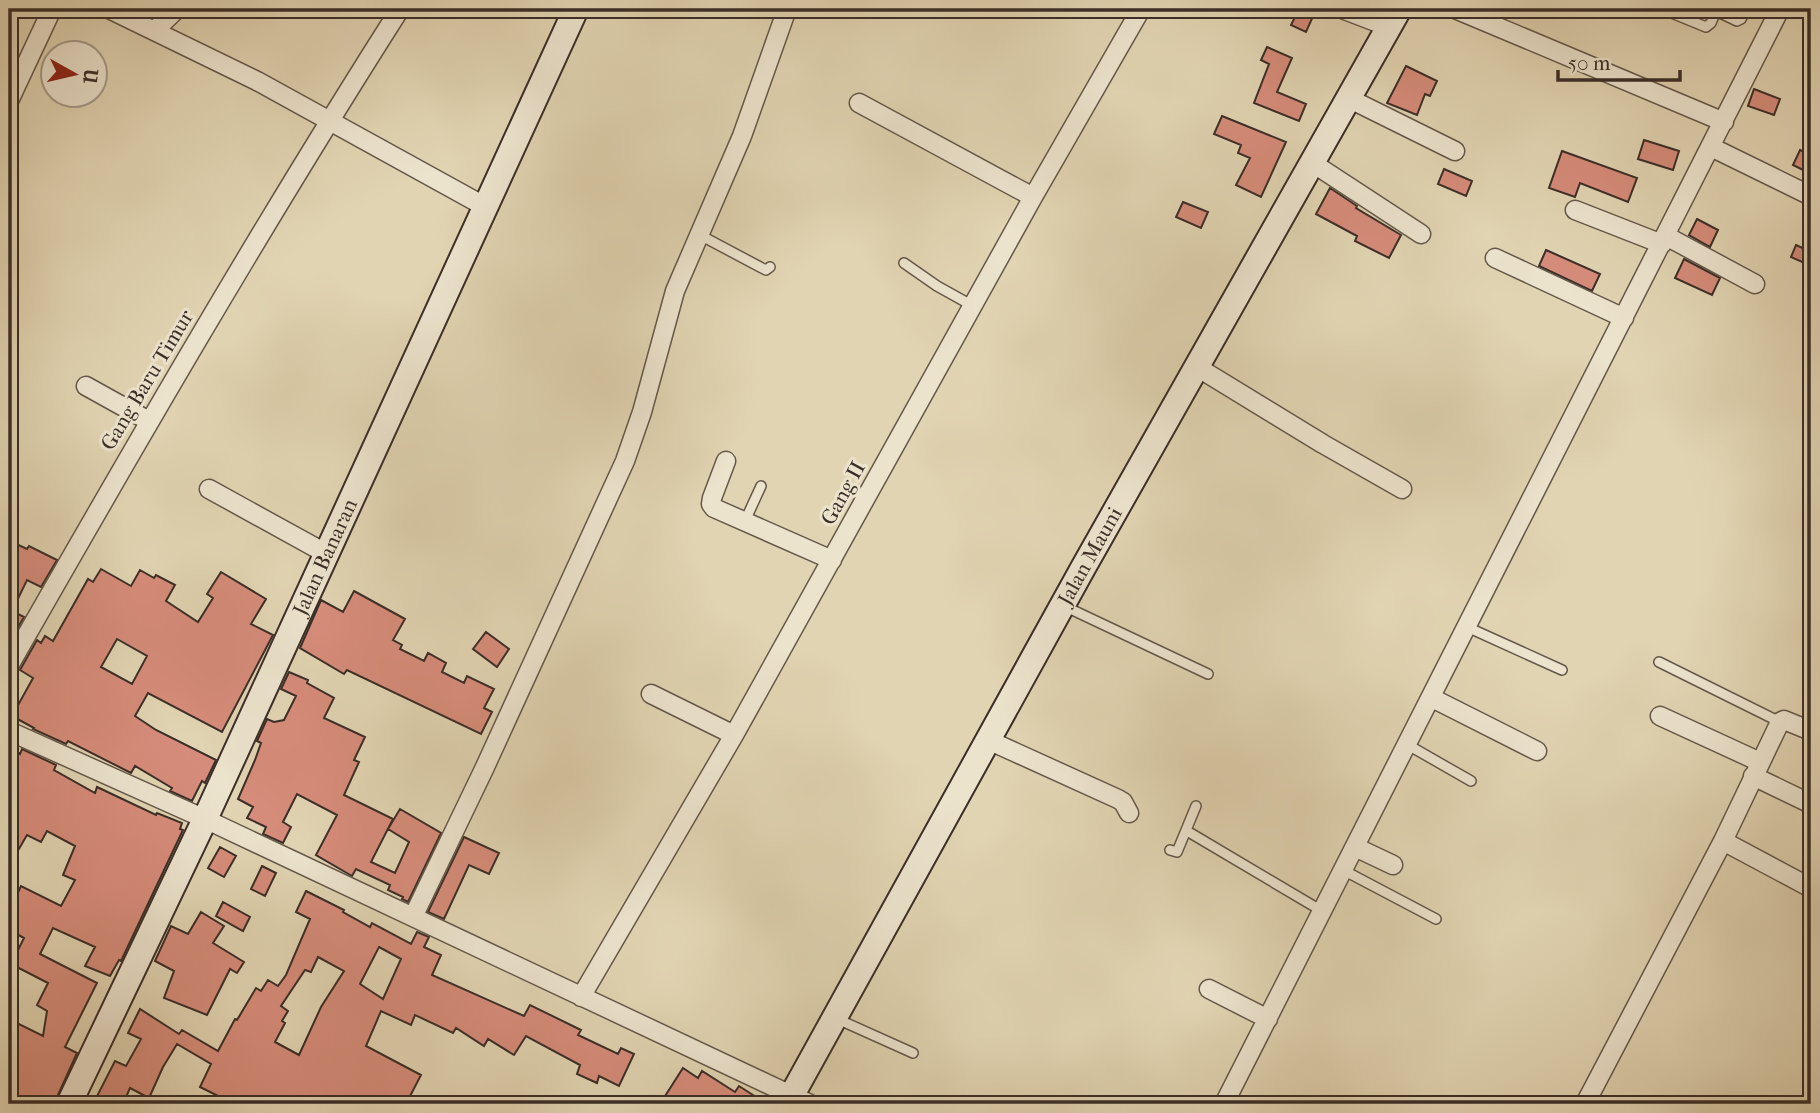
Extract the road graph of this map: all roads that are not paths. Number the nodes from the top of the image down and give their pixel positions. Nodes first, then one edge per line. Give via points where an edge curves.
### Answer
1 (52, 9) edge
2 (109, 9) edge
3 (177, 9) edge
4 (400, 9) edge
5 (576, 9) edge
6 (787, 9) edge
7 (1141, 9) edge
8 (1342, 9) edge
9 (1455, 9) edge
10 (1662, 9) edge
11 (1746, 9) edge
12 (1780, 9) edge
13 (1717, 10) edge
14 (1394, 18) edge
15 (155, 30) junction
16 (1348, 98) junction
17 (9, 101) edge
18 (859, 103) dead end
19 (329, 120) junction
20 (1724, 122) junction
21 (1711, 147) junction
22 (1455, 151) dead end
23 (1311, 162) junction
24 (1811, 196) edge
25 (1033, 197) junction
26 (484, 206) junction
27 (1575, 209) dead end
28 (698, 234) junction
29 (1421, 234) dead end
30 (1664, 240) junction
31 (1495, 258) dead end
32 (904, 264) dead end
33 (769, 267) dead end
34 (1755, 284) dead end
35 (973, 306) junction
36 (1624, 318) junction
37 (1197, 367) junction
38 (86, 386) dead end
39 (149, 421) junction
40 (726, 461) dead end
41 (761, 486) dead end
42 (209, 489) dead end
43 (1402, 489) dead end
44 (745, 521) junction
45 (327, 554) junction
46 (832, 560) junction
47 (1062, 605) junction
48 (1467, 627) junction
49 (1659, 662) dead end
50 (9, 666) edge
51 (1562, 670) dead end
52 (1208, 674) dead end
53 (651, 694) dead end
54 (1432, 698) junction
55 (1660, 716) dead end
56 (1780, 722) junction
57 (9, 731) edge
58 (1811, 731) edge
59 (734, 735) junction
60 (988, 740) junction
61 (1408, 745) junction
62 (1537, 751) dead end
63 (1756, 769) junction
64 (1471, 781) dead end
65 (1811, 804) edge
66 (1196, 806) dead end
67 (1129, 813) dead end
68 (205, 819) junction
69 (1187, 831) junction
70 (1723, 841) junction
71 (1355, 847) junction
72 (1170, 849) dead end
73 (1393, 865) dead end
74 (1343, 870) junction
75 (1811, 888) edge
76 (1322, 911) junction
77 (413, 917) junction
78 (1436, 919) dead end
79 (1209, 989) dead end
80 (581, 997) junction
81 (834, 1017) junction
82 (1268, 1019) junction
83 (913, 1053) dead end
84 (796, 1101) edge
85 (69, 1104) edge
86 (1223, 1104) edge
87 (1585, 1104) edge

1 - 17 street
2 - 15 street
3 - 15 street
4 - 19 street, Gang Baru Timur
5 - 26 main road, Jalan Banaran
6 - 28 street via 742,136
7 - 25 street, Gang II
8 - 14 street
9 - 20 street
10 - 13 lane via 1706,27
11 - 13 lane via 1737,21
12 - 20 street
14 - 16 main road, Jalan Mauni
15 - 19 street
16 - 22 street
16 - 23 main road, Jalan Mauni
18 - 25 street
19 - 26 street
19 - 39 street, Gang Baru Timur
20 - 21 street
21 - 24 street
21 - 30 street
23 - 29 street
23 - 37 main road, Jalan Mauni
25 - 35 street, Gang II
26 - 45 main road, Jalan Banaran
27 - 30 street
28 - 33 lane via 766,270
28 - 77 street via 675,291 625,461
30 - 34 street
30 - 36 street
31 - 36 street
32 - 35 lane
35 - 46 street, Gang II
36 - 48 street
37 - 43 street
37 - 47 main road, Jalan Mauni
38 - 39 street
39 - 50 street, Gang Baru Timur
40 - 44 street via 711,503
41 - 44 lane
42 - 45 street
44 - 46 street
45 - 68 main road, Jalan Banaran
46 - 59 street, Gang II
47 - 52 lane
47 - 60 main road, Jalan Mauni
48 - 51 lane
48 - 54 street
49 - 56 lane
53 - 59 street
54 - 61 street
54 - 62 street
55 - 63 street
56 - 58 street via 1792,721
56 - 63 street
57 - 68 street
59 - 80 street, Gang II
60 - 67 street via 1118,799
60 - 81 main road, Jalan Mauni
61 - 64 lane
61 - 71 street
63 - 65 street
63 - 70 street
66 - 69 lane
68 - 77 street
68 - 85 main road, Jalan Banaran
69 - 72 lane via 1177,852
69 - 76 lane
70 - 75 street
70 - 87 street
71 - 73 street
71 - 74 street
74 - 76 street
74 - 78 lane
76 - 82 street
77 - 80 street
79 - 82 street
80 - 84 street
81 - 83 lane
81 - 84 main road, Jalan Mauni
82 - 86 street

